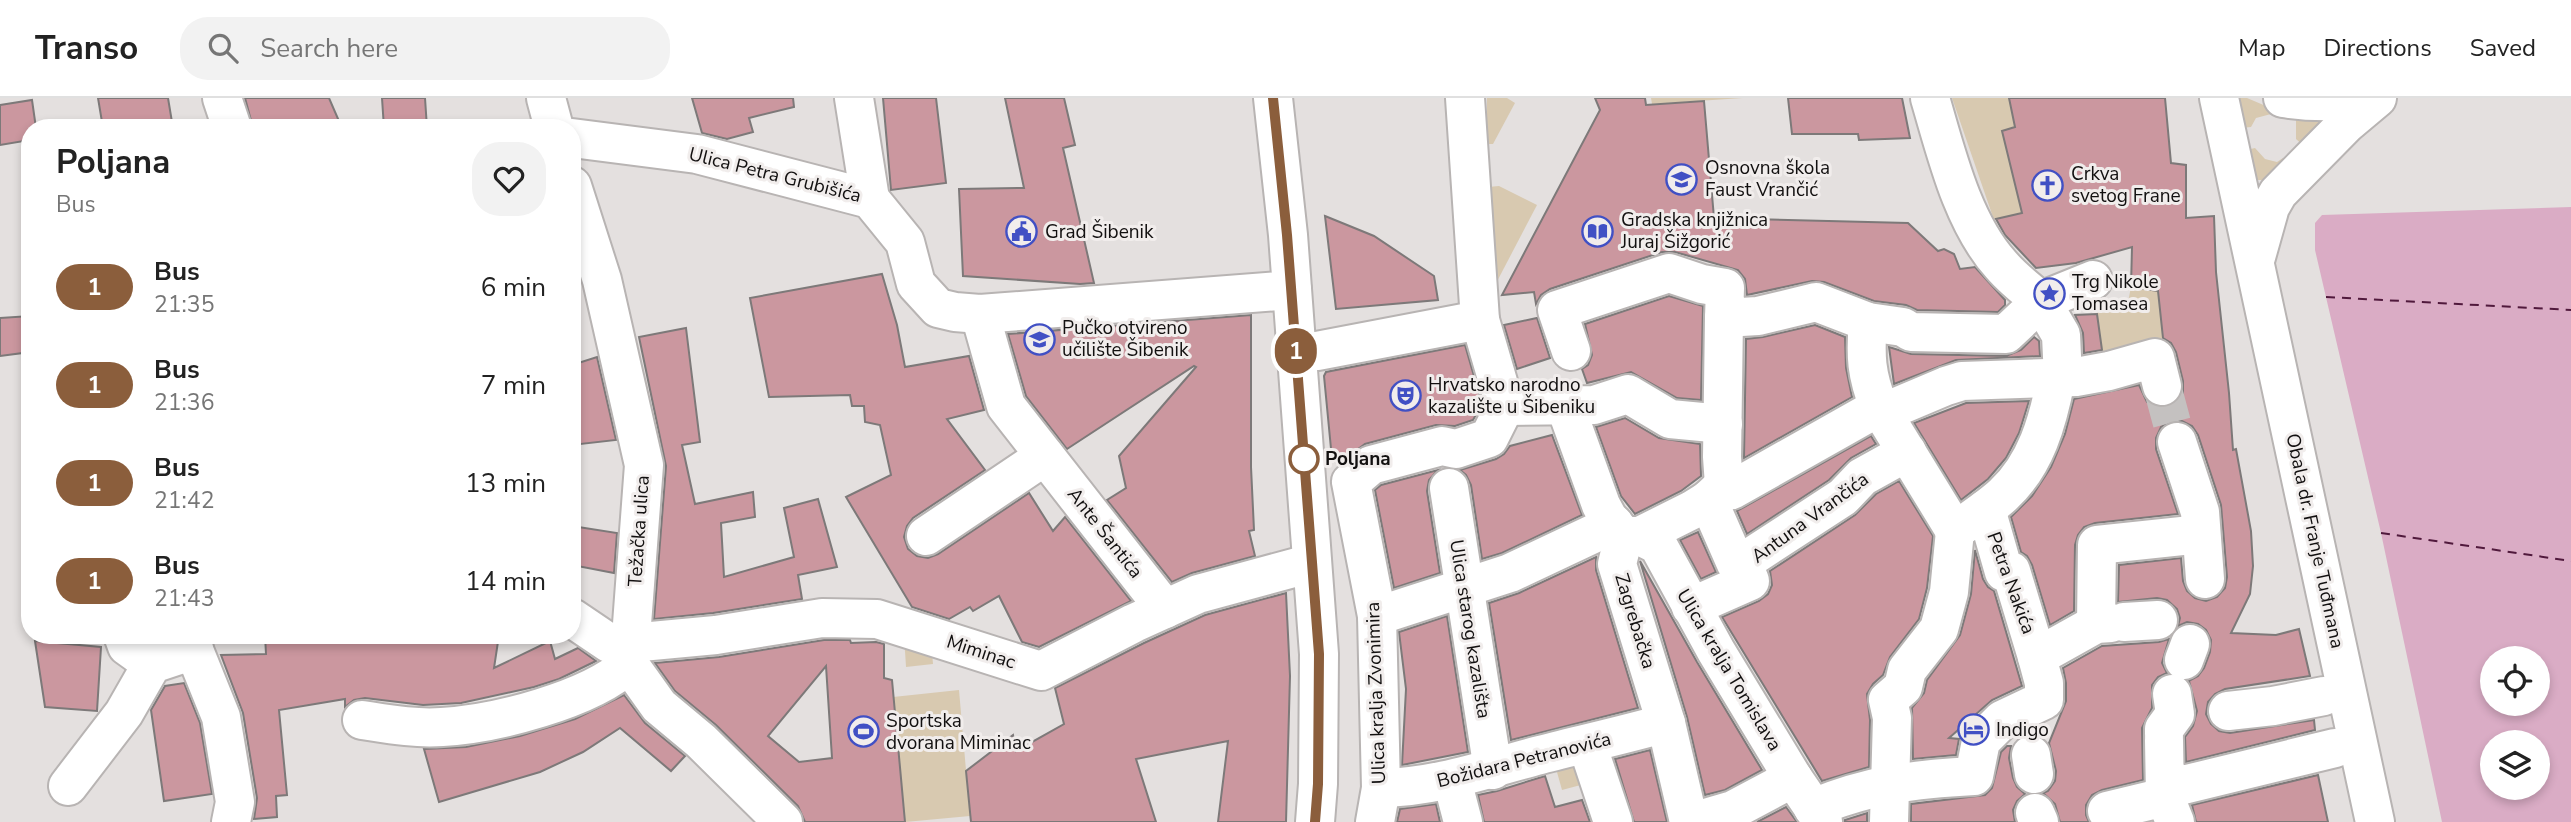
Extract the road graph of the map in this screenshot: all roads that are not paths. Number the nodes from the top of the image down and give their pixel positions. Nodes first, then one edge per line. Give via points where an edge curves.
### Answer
1 (222, 98) edge
2 (546, 98) edge
3 (853, 98) edge
4 (1273, 98) edge
5 (1465, 98) edge
6 (1930, 98) edge
7 (2219, 98) edge
8 (2283, 98) edge
9 (2375, 98) edge
10 (230, 119) edge
11 (552, 119) edge
12 (581, 139) edge
13 (2239, 185) junction
14 (2278, 193) junction
15 (870, 199) junction
16 (581, 214) edge
17 (2255, 259) junction
18 (2093, 280) dead end
19 (1292, 290) junction
20 (2040, 301) junction
21 (980, 314) junction
22 (1724, 318) junction
23 (1868, 322) junction
24 (1482, 328) junction
25 (1317, 351) dead end
26 (1571, 351) dead end
27 (2159, 372) dead end
28 (2059, 379) junction
29 (1505, 406) junction
30 (1880, 410) junction
31 (1577, 413) junction
32 (1723, 424) junction
33 (2177, 442) tunnel mouth
34 (1907, 452) junction
35 (1045, 456) junction
36 (1450, 468) junction
37 (1716, 492) junction
38 (1986, 509) junction
39 (1955, 531) junction
40 (1626, 532) junction
41 (2201, 534) junction
42 (926, 536) dead end
43 (1312, 563) junction
44 (1746, 571) junction
45 (2205, 579) dead end
46 (1463, 586) junction
47 (1691, 607) junction
48 (1165, 609) junction
49 (1377, 616) junction
50 (581, 624) edge
51 (126, 644) edge
52 (191, 644) edge
53 (193, 644) edge
54 (630, 654) junction
55 (2037, 657) junction
56 (2163, 663) junction
57 (152, 664) junction
58 (2324, 696) dead end
59 (2228, 711) dead end
60 (362, 720) dead end
61 (1666, 723) junction
62 (1587, 744) junction
63 (2334, 748) dead end
64 (1493, 770) junction
65 (1452, 780) junction
66 (1889, 783) junction
67 (68, 786) dead end
68 (2169, 799) edge
69 (1810, 803) edge
70 (1378, 805) edge
71 (2093, 816) edge
72 (231, 822) edge
73 (783, 822) edge
74 (1315, 822) edge
75 (1463, 822) edge
76 (1613, 822) edge
77 (1690, 822) edge
78 (1889, 822) edge
79 (2375, 822) edge

1 - 10 street
2 - 11 street
3 - 15 street
4 - 19 street
5 - 24 street
6 - 20 street via 1973,224 2001,265
7 - 13 street, Obala dr. Franje Tuđmana
8 - 9 street via 2336,103
9 - 14 street, Obala dr. Franje Tuđmana
12 - 15 street, Ulica Petra Grubišića via 697,154
13 - 14 street via 2258,198
13 - 17 street, Obala dr. Franje Tuđmana
14 - 17 street, Obala dr. Franje Tuđmana
15 - 21 street, Ulica Petra Grubišića via 905,242 916,284 938,308
16 - 54 street, Težačka ulica via 602,280 644,466
17 - 79 street, Obala dr. Franje Tuđmana
18 - 20 street
19 - 21 street, Ulica Petra Grubišića
19 - 43 street
20 - 23 street via 2006,334 1911,332
20 - 28 street via 2062,335
21 - 35 street, Ante Šantića via 1006,406
22 - 23 street via 1758,316 1816,302
22 - 26 street via 1725,288 1669,272 1557,310
22 - 32 street
23 - 30 street via 1865,355
24 - 25 street
24 - 29 street
27 - 28 street
28 - 30 street via 1962,381
28 - 38 street via 2049,419 2032,456 2020,477
29 - 31 street
29 - 36 street via 1489,438
30 - 34 street
30 - 37 street via 1732,490
31 - 32 street via 1628,394 1670,419
31 - 40 street via 1601,505
32 - 37 street
33 - 41 street via 2200,512
34 - 39 street
34 - 44 street, Antuna Vrančića via 1862,477 1843,497 1748,559
35 - 42 street
35 - 48 street, Ante Šantića
36 - 46 street, Ulica starog kazališta
36 - 49 street, Ulica kralja Zvonimira via 1442,446 1371,465 1351,482
37 - 40 street
37 - 44 street via 1736,564
38 - 39 street
38 - 55 street, Petra Nakića via 2004,572 2011,571
39 - 66 street via 1949,593 1939,629 1907,670 1903,687 1888,700 1892,718
40 - 46 street
40 - 47 street, Ulica kralja Tomislava via 1658,545
40 - 61 street, Zagrebačka via 1617,564
41 - 45 street
41 - 56 street via 2097,545
43 - 48 street, Miminac via 1198,594
43 - 74 street via 1319,654
44 - 47 street, Antuna Vrančića via 1750,581
46 - 49 street
46 - 64 street, Ulica starog kazališta
47 - 69 street, Ulica kralja Tomislava
48 - 54 street, Miminac via 1041,671 877,619 822,618
49 - 70 street, Ulica kralja Zvonimira
50 - 54 street
51 - 57 street
52 - 57 street
53 - 72 street via 221,717 235,802
54 - 60 street, Miminac via 622,671 532,712 443,727
54 - 73 street via 659,706
55 - 56 street
55 - 66 street, Petra Nakića via 2044,700 2035,739 2002,720 1981,741 1974,776
56 - 68 street
57 - 67 street via 124,713
58 - 59 street
61 - 62 street, Božidara Petranovića
61 - 77 street, Zagrebačka
62 - 64 street, Božidara Petranovića
62 - 76 street
63 - 68 street via 2183,785
64 - 65 street, Božidara Petranovića
65 - 70 street, Božidara Petranovića
65 - 75 street
66 - 69 street
66 - 78 street
68 - 71 street
69 - 77 street via 1734,810

